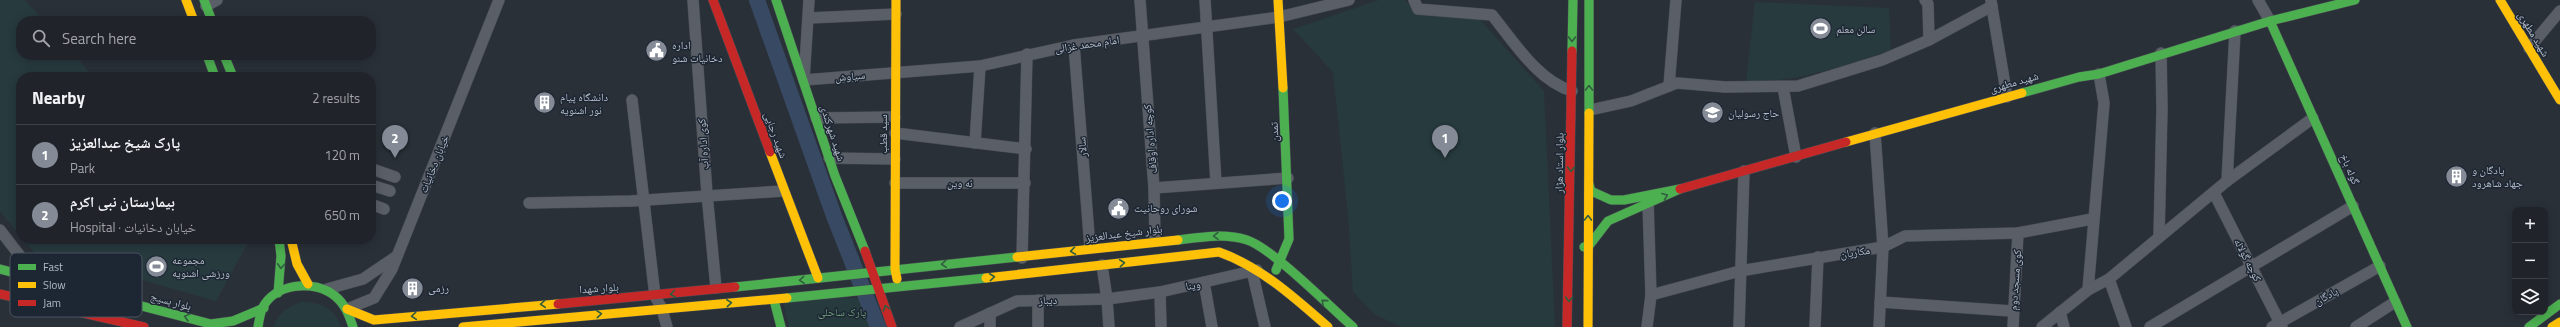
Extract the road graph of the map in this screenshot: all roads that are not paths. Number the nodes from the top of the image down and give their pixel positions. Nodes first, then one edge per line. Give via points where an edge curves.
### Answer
1 (186, 0) edge
2 (217, 0) edge
3 (499, 0) edge
4 (694, 0) edge
5 (713, 0) edge
6 (776, 0) edge
7 (809, 0) edge
8 (896, 0) edge
9 (1140, 0) edge
10 (1205, 0) edge
11 (1278, 0) edge
12 (1349, 0) edge
13 (1414, 0) edge
14 (1572, 0) edge
15 (1589, 0) edge
16 (1676, 0) edge
17 (1925, 0) edge
18 (2258, 0) edge
19 (2355, 0) edge
20 (2500, 0) edge
21 (205, 3) edge
22 (1991, 3) edge
23 (2560, 11) edge
24 (896, 14) junction
25 (192, 16) edge
26 (210, 16) edge
27 (1279, 17) junction
28 (809, 18) junction
29 (2270, 21) junction
30 (1208, 25) junction
31 (2235, 31) junction
32 (1142, 37) junction
33 (1929, 40) junction
34 (1074, 45) junction
35 (2529, 48) junction
36 (2160, 53) junction
37 (1027, 54) junction
38 (209, 60) edge
39 (226, 60) edge
40 (980, 66) junction
41 (213, 72) edge
42 (231, 72) edge
43 (895, 72) junction
44 (2099, 74) junction
45 (804, 80) junction
46 (1669, 86) junction
47 (1784, 87) junction
48 (1572, 91) junction
49 (2007, 97) junction
50 (632, 100) dead end
51 (2560, 100) edge
52 (1572, 110) junction
53 (1590, 110) junction
54 (895, 117) junction
55 (816, 118) junction
56 (2313, 118) junction
57 (896, 133) junction
58 (1875, 133) junction
59 (974, 142) junction
60 (1026, 149) junction
61 (1796, 157) junction
62 (829, 158) junction
63 (895, 159) junction
64 (376, 170) edge
65 (1744, 171) junction
66 (395, 177) dead end
67 (1288, 178) junction
68 (2227, 181) junction
69 (895, 183) junction
70 (1025, 183) junction
71 (1216, 183) junction
72 (1589, 184) junction
73 (376, 187) edge
74 (1154, 188) junction
75 (1680, 189) junction
76 (783, 190) junction
77 (390, 191) dead end
78 (707, 194) junction
79 (2214, 194) junction
80 (644, 199) junction
81 (1588, 200) junction
82 (1611, 200) junction
83 (1648, 202) junction
84 (529, 203) dead end
85 (376, 206) edge
86 (2353, 206) junction
87 (384, 209) dead end
88 (1570, 212) junction
89 (2092, 219) junction
90 (0, 230) edge
91 (2018, 233) junction
92 (2159, 237) junction
93 (1155, 240) junction
94 (280, 244) edge
95 (292, 244) edge
96 (1570, 247) junction
97 (1588, 247) junction
98 (1883, 247) junction
99 (1090, 248) junction
100 (18, 253) edge
101 (396, 256) junction
102 (1022, 258) junction
103 (1818, 258) junction
104 (1279, 261) junction
105 (1102, 265) junction
106 (2250, 266) junction
107 (2380, 266) junction
108 (895, 268) junction
109 (0, 269) edge
110 (10, 271) edge
111 (1254, 271) junction
112 (1740, 271) junction
113 (869, 272) junction
114 (855, 274) joint
115 (818, 278) junction
116 (2109, 279) junction
117 (1271, 281) junction
118 (1204, 282) junction
119 (308, 284) junction
120 (716, 288) junction
121 (900, 288) junction
122 (327, 289) junction
123 (880, 289) junction
124 (2088, 290) junction
125 (1160, 292) junction
126 (278, 293) junction
127 (0, 294) edge
128 (1651, 295) junction
129 (10, 296) edge
130 (655, 296) junction
131 (1107, 299) junction
132 (774, 300) junction
133 (1038, 300) junction
134 (1880, 302) junction
135 (2395, 302) junction
136 (2560, 304) edge
137 (142, 306) edge
138 (264, 308) junction
139 (347, 308) junction
140 (662, 309) junction
141 (2012, 311) junction
142 (2060, 312) junction
143 (990, 313) junction
144 (100, 317) edge
145 (2560, 322) edge
146 (531, 324) edge
147 (2278, 326) edge
148 (144, 327) edge
149 (258, 327) edge
150 (353, 327) edge
151 (463, 327) edge
152 (667, 327) edge
153 (781, 327) edge
154 (892, 327) edge
155 (960, 327) edge
156 (990, 327) edge
157 (1038, 327) edge
158 (1109, 327) edge
159 (1161, 327) edge
160 (1212, 327) edge
161 (1265, 327) edge
162 (1328, 327) edge
163 (1353, 327) edge
164 (1567, 327) edge
165 (1588, 327) edge
166 (1647, 327) edge
167 (1739, 327) edge
168 (1815, 327) edge
169 (1879, 327) edge
170 (2013, 327) edge
171 (2042, 327) edge
172 (2064, 327) edge
173 (2126, 327) edge
174 (2150, 327) edge
175 (2356, 327) edge
176 (2407, 327) edge
177 (2529, 327) edge
178 (2552, 327) edge

1 - 25 main road
2 - 21 street
3 - 101 street, خیابان دخانیات
4 - 78 street, کوی اداره آب
5 - 76 main road, شهید رجایی
6 - 45 main road, شهید شهرکندی
7 - 28 street
8 - 24 main road, سید قطب
9 - 32 street, کوچه اداره اوقاف
10 - 30 street
11 - 27 main road, تمدن
12 - 27 street, امام محمد غزالی
13 - 48 street via 1418,9 1492,15 1535,70 1561,88
14 -> 48 main road, بلوار استاد هژار
53 -> 15 main road
16 - 46 street
17 - 33 street via 1928,4
18 - 29 street
19 - 29 main road, شهید مطهری
20 - 35 main road, شهید مطهری
21 - 26 main road
22 - 33 street
22 - 49 street
23 - 35 street
24 - 28 street
24 - 43 main road, سید قطب
27 - 30 street, امام محمد غزالی
27 - 67 main road, تمدن
28 - 45 street
29 - 31 main road, شهید مطهری
29 - 56 main road, گوله باخ
30 - 32 street, امام محمد غزالی
30 - 71 street
31 - 36 main road, شهید مطهری
31 - 68 street
32 - 34 street, امام محمد غزالی
32 - 74 street, کوچه اداره اوقاف
33 - 47 street via 1882,60 1798,86
34 - 37 street, امام محمد غزالی
34 - 99 street, سالار
35 - 51 main road, شهید مطهری
36 - 44 main road, شهید مطهری
36 - 92 street via 2162,108
37 - 40 street, امام محمد غزالی
37 - 60 street
38 - 41 main road
39 - 42 main road
40 - 43 street, امام محمد غزالی
40 - 59 street
43 - 45 street, سیاوش
43 - 54 main road, سید قطب
44 - 49 main road, شهید مطهری
44 - 89 street via 2104,103
45 - 55 main road, شهید شهرکندی
46 - 47 street via 1677,83 1724,87
46 - 53 street via 1630,101
47 - 61 street
48 - 52 main road, بلوار استاد هژار
49 - 58 main road, شهید مطهری
50 - 80 street
52 - 53 main road
52 -> 88 main road, بلوار استاد هژار
53 - 72 main road
54 - 55 street
54 - 57 main road, سید قطب
55 - 62 main road, شهید شهرکندی
56 - 68 street
56 - 86 main road, گوله باخ
57 - 59 street
57 - 63 main road, سید قطب
58 - 61 main road, شهید مطهری
58 - 98 street
59 - 60 street
60 - 70 street
61 - 65 main road, شهید مطهری
62 - 63 street
62 - 113 main road, شهید شهرکندی
63 - 69 main road, سید قطب
64 - 66 street
65 - 75 main road, شهید مطهری
65 - 112 street
67 - 71 street
67 - 104 main road, تمدن via 1289,239
68 - 79 street
69 - 70 street, ئه وین
69 - 108 main road, سید قطب
70 - 102 street
71 - 74 street
72 - 81 main road
72 - 82 main road via 1591,191
73 - 77 street
74 - 93 street, کوچه اداره اوقاف
75 - 82 main road via 1624,200
83 -> 75 main road
76 - 78 street
76 - 115 main road, شهید رجایی
78 - 80 street
78 - 120 street, کوی اداره آب
79 - 92 street
79 - 106 street, کوچه گولاله
80 - 84 street
80 - 130 street
81 - 82 main road via 1600,195
81 - 88 main road
97 -> 81 main road
83 - 97 main road via 1608,221
83 - 128 street
85 - 87 street
86 - 106 street
86 - 107 main road, گوله باخ
88 - 96 main road, بلوار استاد هژار
89 - 91 street, مکاریان
89 - 124 street
90 - 100 street
91 - 98 street, مکاریان via 1905,236
91 - 141 street, کوی مسجد دوم
92 - 116 street
93 - 99 main road, بلوار شیخ عبدالعزیز
104 -> 93 main road, بلوار شیخ عبدالعزیز via 1261,248 1240,238 1220,235
94 -> 126 main road
95 - 119 main road via 297,264
96 - 97 main road
96 -> 164 main road, بلوار استاد هژار
97 - 165 main road
98 - 103 street, مکاریان
98 - 134 street
99 -> 102 main road, بلوار شیخ عبدالعزیز
101 - 122 street via 362,279
101 - 139 street, خیابان دخانیات via 374,298
102 -> 108 main road, بلوار شیخ عبدالعزیز
103 - 112 street, مکاریان
103 - 168 street
104 - 117 main road, تمدن
163 -> 104 main road, بلوار شیخ عبدالعزیز
105 -> 111 main road via 1219,252 1232,256
121 -> 105 main road
105 - 131 street
106 - 147 street, کوچه گولاله
106 - 174 street
107 - 135 main road, گوله باخ
107 - 147 street, پادگان
108 - 113 main road, بلوار شیخ عبدالعزیز
108 - 121 main road, سید قطب
109 - 110 main road, بلوار بسیج
111 - 117 main road
111 - 118 street
111 - 161 street
112 - 128 street, مکاریان
112 - 167 street
113 - 114 main road, بلوار شیخ عبدالعزیز
113 - 123 main road, شهید شهرکندی
114 - 115 main road, بلوار شهدا
115 -> 120 main road, بلوار شهدا
116 - 124 street
116 - 173 street
117 - 162 main road
118 - 125 street, وینا
118 - 160 street, وینا
119 - 122 main road
119 - 126 main road via 293,286
120 -> 130 main road, بلوار شهدا
121 - 123 main road
122 - 139 main road
123 - 132 main road
154 -> 123 main road, شهید شهرکندی
124 - 142 street
125 - 131 street, وینا
125 - 159 street
126 - 138 main road
127 - 129 main road
128 - 166 street
130 -> 139 main road, بلوار شهدا via 374,320
130 - 140 street
131 - 133 street, دیباز
131 - 158 street
140 -> 132 main road
132 - 153 main road
133 - 143 street, دیباز via 1017,301
133 - 157 street
134 - 141 street
134 - 169 street
135 - 175 street
135 - 176 main road, گوله باخ
136 - 177 main road
138 -> 137 main road, بلوار بسیج via 233,321 211,324
138 - 149 main road
139 - 150 main road
146 -> 140 main road
140 - 152 street
141 - 170 street, کوی مسجد دوم
142 - 171 street
142 - 172 street
143 - 155 street, دیباز
143 - 156 street
144 - 148 main road
145 - 178 main road
146 - 151 main road

